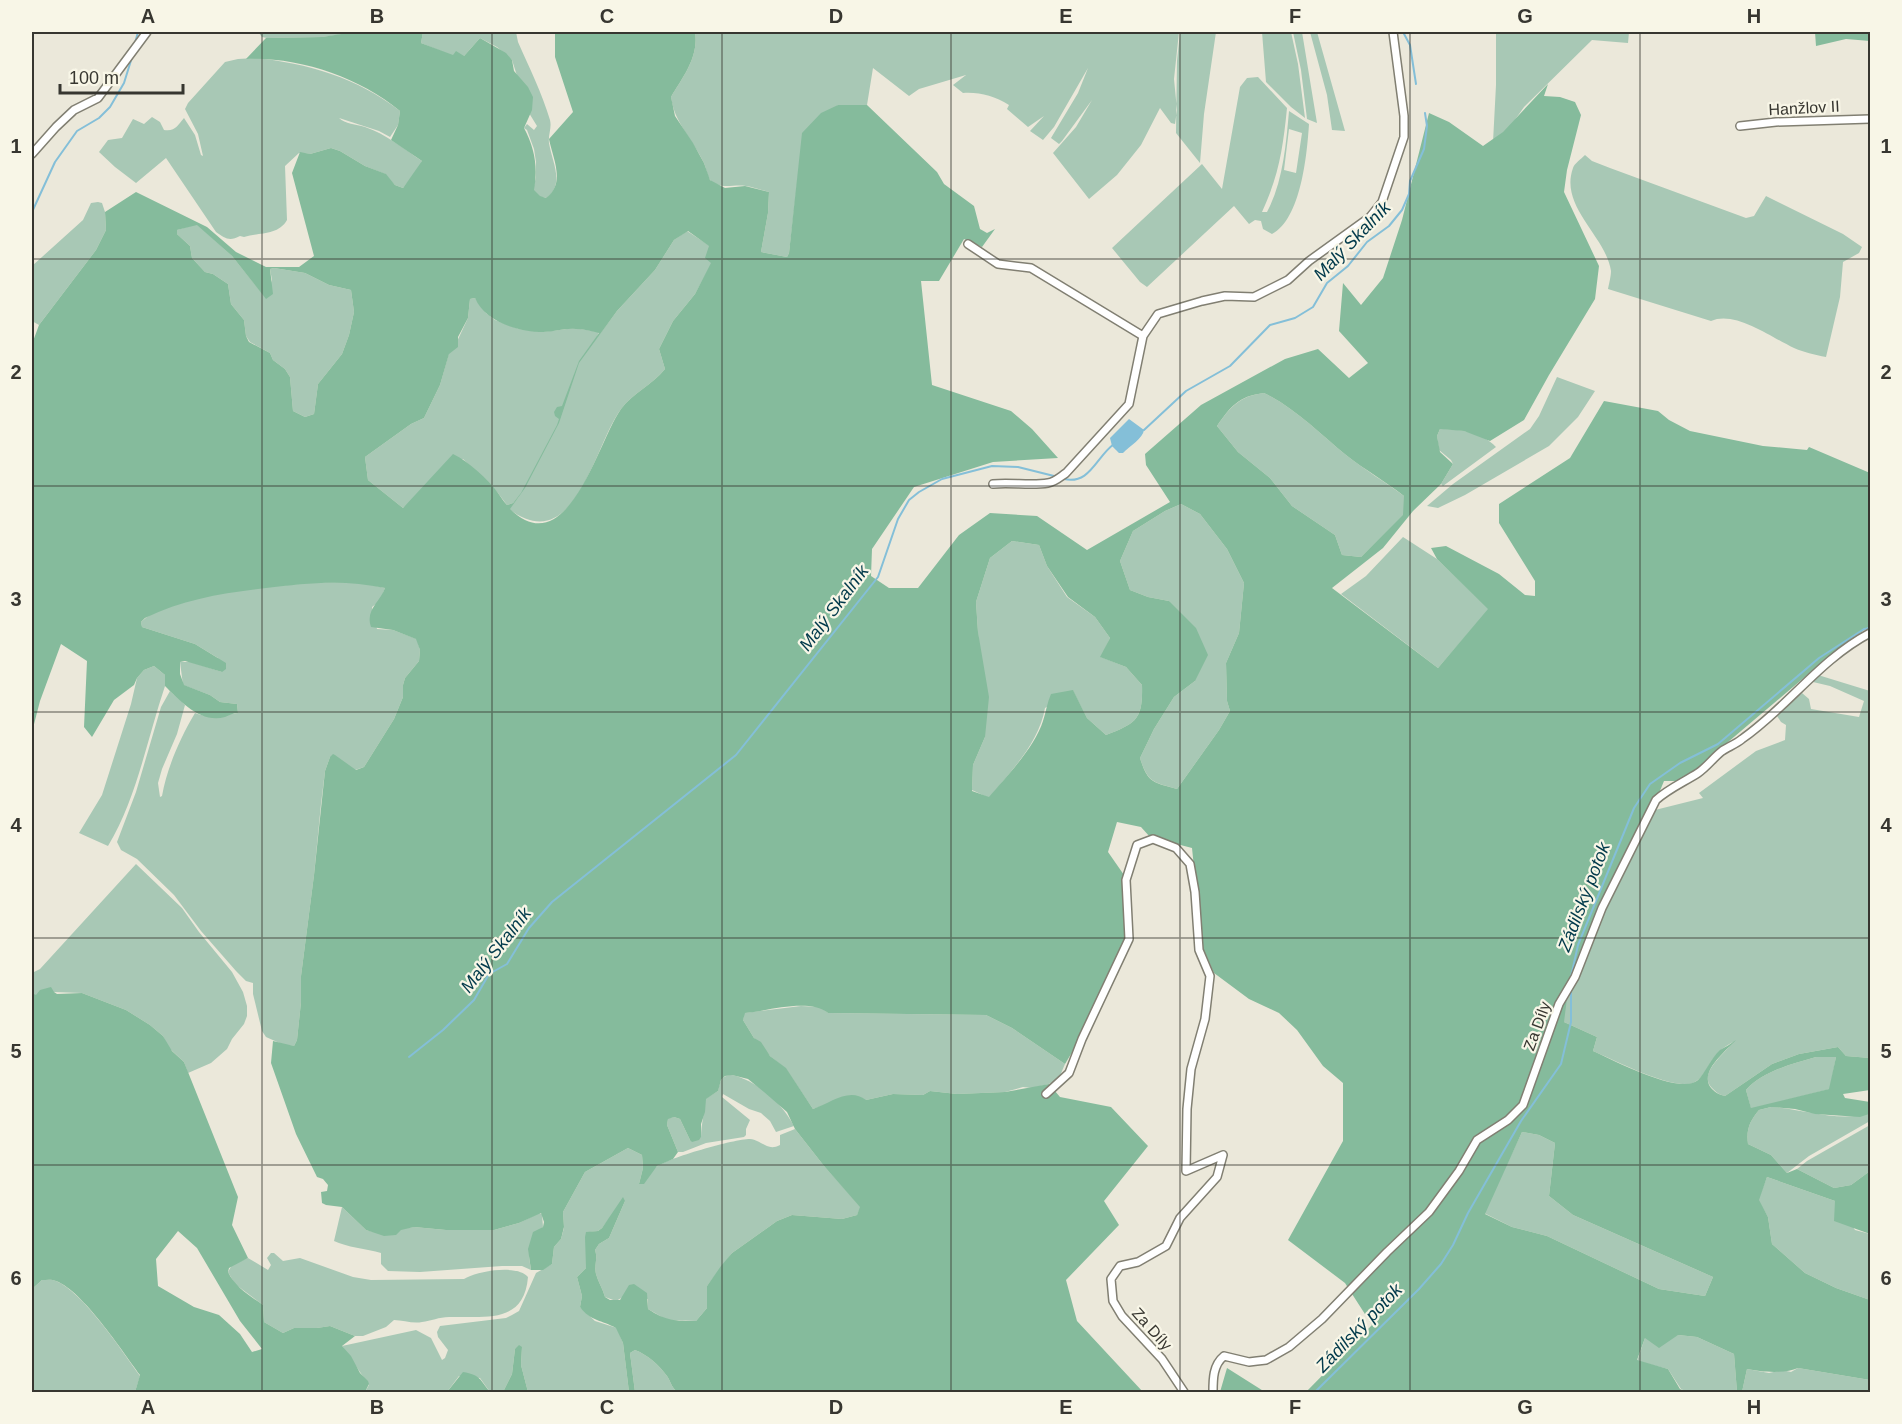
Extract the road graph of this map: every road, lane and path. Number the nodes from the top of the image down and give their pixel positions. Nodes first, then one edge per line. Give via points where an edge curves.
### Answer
1 (147, 32) edge
2 (1393, 32) edge
3 (1870, 119) edge
4 (1740, 126) dead end
5 (32, 154) edge
6 (968, 244) dead end
7 (1143, 336) junction
8 (993, 484) dead end
9 (1870, 633) edge
10 (1046, 1094) dead end
11 (1184, 1392) edge
12 (1213, 1392) edge

1 - 5 street via 99,98 74,110
2 - 7 street via 1404,137 1382,202 1370,217 1288,280 1254,297 1225,296 1168,310 1158,314
3 - 4 street, Hanžlov II
6 - 7 street via 999,264 1031,268
7 - 8 street via 1129,404 1066,473 1048,483
9 - 12 street, Za Díly via 1812,675 1742,740 1662,794 1602,908 1575,978 1559,1004 1523,1105 1477,1140 1429,1212 1322,1319 1289,1347 1266,1360 1249,1362 1224,1356 1218,1361
10 - 11 street, Za Díly via 1069,1073 1129,939 1126,880 1137,845 1153,839 1176,848 1190,864 1199,950 1210,976 1205,1019 1191,1069 1186,1171 1223,1155 1217,1177 1180,1218 1166,1246 1138,1262 1120,1266 1112,1279 1113,1301 1122,1316 1162,1359

